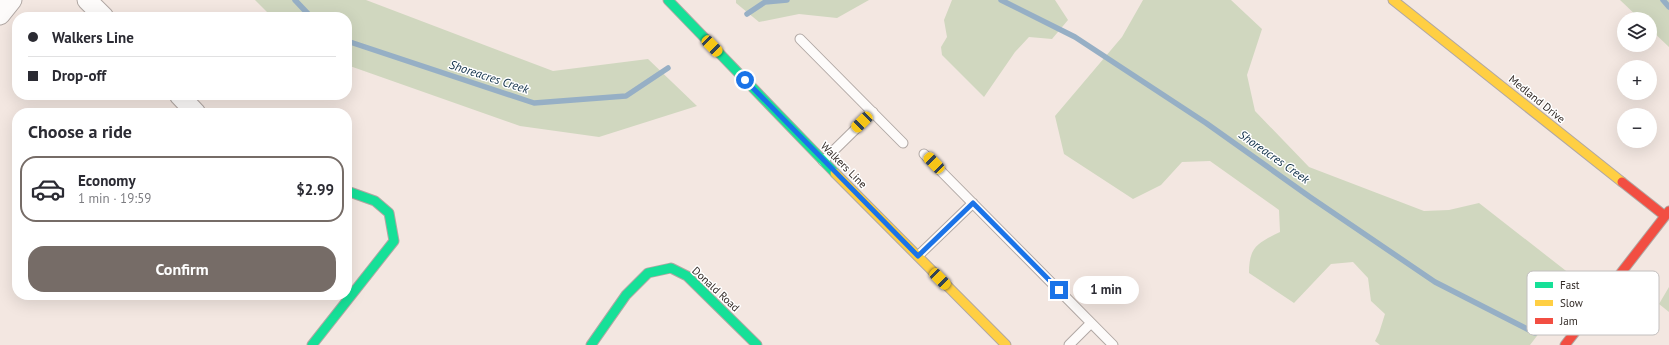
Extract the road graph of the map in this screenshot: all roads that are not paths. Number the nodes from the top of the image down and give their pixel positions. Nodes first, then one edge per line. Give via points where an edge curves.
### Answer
1 (12, 0) edge
2 (88, 0) edge
3 (668, 0) edge
4 (1393, 0) edge
5 (99, 12) edge
6 (0, 15) edge
7 (800, 39) dead end
8 (184, 100) edge
9 (191, 108) edge
10 (873, 112) junction
11 (903, 143) dead end
12 (924, 154) dead end
13 (823, 161) junction
14 (352, 193) edge
15 (973, 203) junction
16 (1667, 214) edge
17 (918, 256) junction
18 (1623, 271) edge
19 (352, 294) edge
20 (347, 300) edge
21 (1091, 323) junction
22 (1573, 335) edge
23 (312, 345) edge
24 (591, 345) edge
25 (756, 345) edge
26 (1006, 345) edge
27 (1069, 345) edge
28 (1113, 345) edge
29 (1565, 345) edge

1 - 6 street
2 - 5 street
3 - 13 street, Walkers Line
4 - 16 street, Medland Drive
7 - 10 lane
8 - 9 street
10 - 11 lane
10 - 13 lane
12 - 15 lane
13 - 17 street, Walkers Line
14 - 19 street via 375,201 389,213 394,241
15 - 17 lane
15 - 21 lane
16 - 18 street
17 - 26 street, Walkers Line
20 - 23 street
21 - 27 lane
21 - 28 lane
22 - 29 street
24 - 25 street, Donald Road via 626,294 648,273 671,268 687,276

